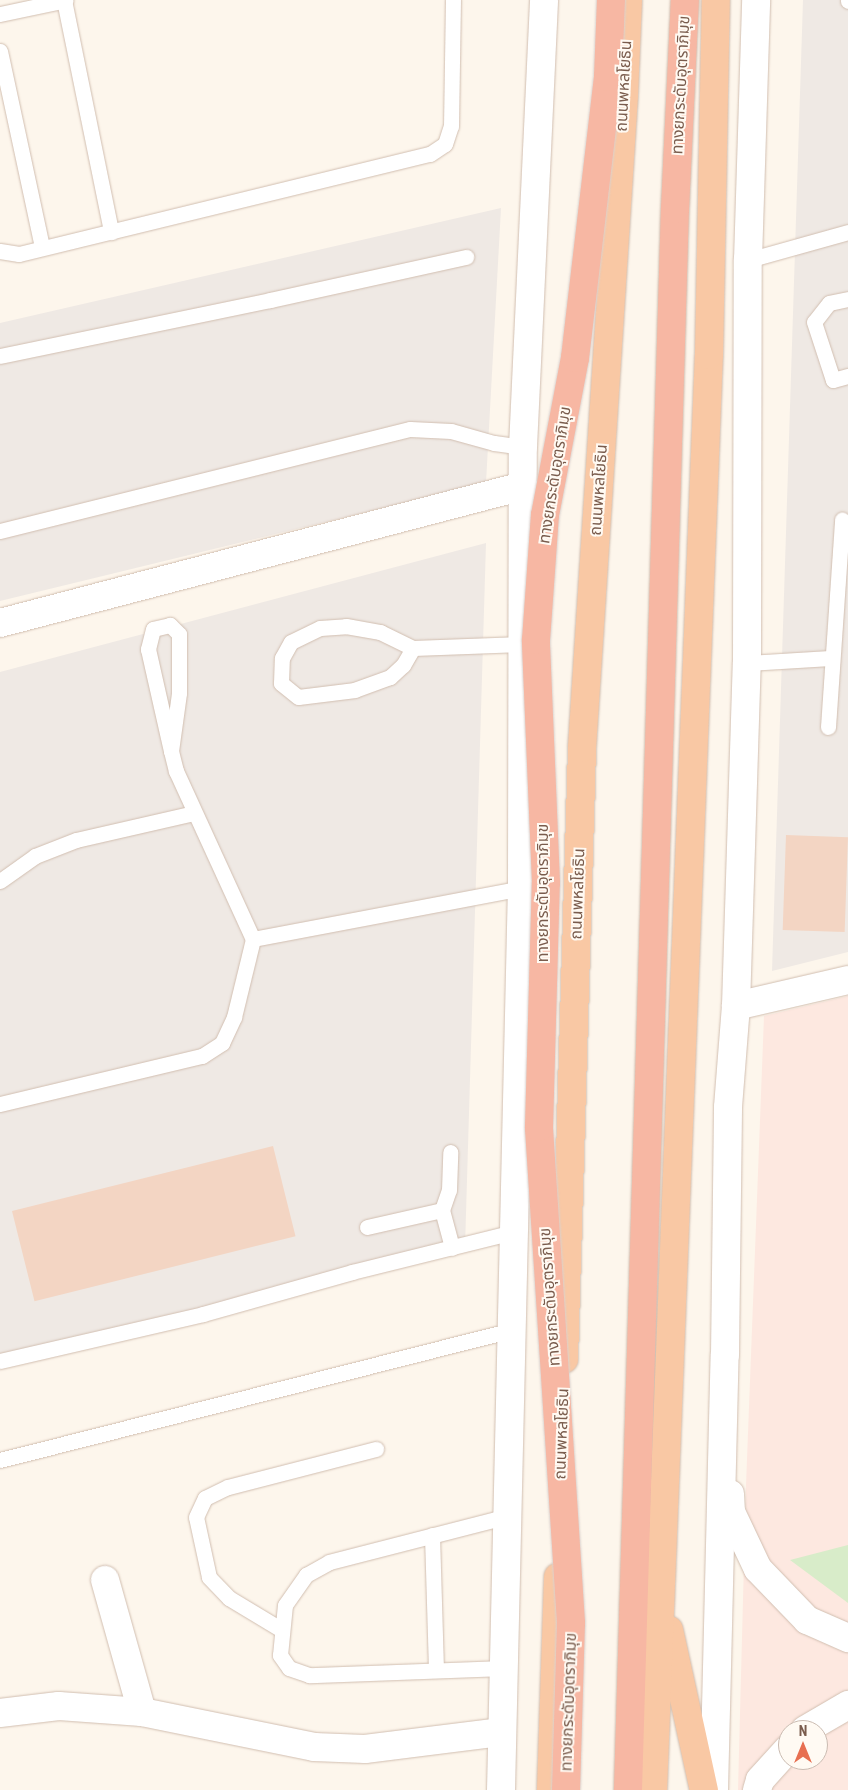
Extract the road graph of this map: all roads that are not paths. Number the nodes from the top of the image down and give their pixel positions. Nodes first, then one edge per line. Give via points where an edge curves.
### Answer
1 (65, 0) edge
2 (454, 0) edge
3 (544, 0) edge
4 (611, 0) edge
5 (628, 0) edge
6 (686, 0) edge
7 (716, 0) edge
8 (756, 0) edge
9 (0, 14) edge
10 (0, 51) edge
11 (110, 232) junction
12 (848, 232) edge
13 (42, 247) junction
14 (0, 251) edge
15 (466, 257) dead end
16 (748, 260) junction
17 (848, 299) edge
18 (0, 356) edge
19 (848, 376) edge
20 (523, 447) junction
21 (523, 486) junction
22 (842, 519) dead end
23 (0, 531) edge
24 (0, 623) edge
25 (522, 644) junction
26 (413, 648) junction
27 (832, 658) junction
28 (748, 663) junction
29 (828, 726) dead end
30 (171, 750) junction
31 (194, 813) junction
32 (0, 880) edge
33 (522, 888) junction
34 (252, 939) junction
35 (848, 980) edge
36 (736, 1006) junction
37 (0, 1104) edge
38 (450, 1152) dead end
39 (442, 1210) junction
40 (367, 1227) dead end
41 (514, 1232) junction
42 (452, 1248) junction
43 (512, 1330) junction
44 (725, 1355) junction
45 (0, 1361) edge
46 (376, 1448) dead end
47 (0, 1460) edge
48 (508, 1516) junction
49 (432, 1536) junction
50 (105, 1580) dead end
51 (661, 1589) junction
52 (282, 1630) junction
53 (848, 1638) edge
54 (504, 1668) junction
55 (436, 1670) junction
56 (848, 1705) edge
57 (142, 1712) junction
58 (0, 1713) edge
59 (822, 1720) edge
60 (502, 1732) junction
61 (778, 1760) edge
62 (501, 1790) edge
63 (551, 1790) edge
64 (566, 1790) edge
65 (628, 1790) edge
66 (653, 1790) edge
67 (704, 1790) edge
68 (714, 1790) edge
69 (757, 1790) edge

1 - 9 lane
1 - 11 lane
2 - 11 lane via 451,126 445,144 430,154
3 - 20 main road
4 - 64 highway, ทางยกระดับอุตราภิมุข, bridge via 608,78 576,349 545,514 536,640 546,883 539,1127 571,1623
5 - 63 highway, ถนนพหลโยธิน via 582,748
6 - 65 highway, ทางยกระดับอุตราภิมุข via 675,209
7 - 51 highway via 709,355
8 - 16 main road
10 - 13 lane
11 - 13 lane
12 - 16 lane
13 - 14 lane via 19,254
15 - 18 lane
16 - 28 main road
17 - 19 lane via 829,304 814,322 833,380
20 - 21 main road
20 - 23 lane via 451,431 410,429
21 - 24 main road
21 - 25 main road
22 - 27 lane
25 - 26 lane
25 - 33 main road
26 - 26 lane via 403,665 390,677 355,690 298,697 281,683 282,658 291,642 320,628 346,626 380,632
27 - 28 lane
27 - 29 lane
28 - 36 main road
30 - 30 lane via 179,693 179,634 170,625 154,629 148,649
30 - 31 lane via 176,771
31 - 32 lane via 76,840 35,856
31 - 34 lane
33 - 34 lane
33 - 41 main road
34 - 37 lane via 234,1017 222,1043 202,1056
35 - 36 main road
36 - 44 main road via 728,1108
38 - 39 lane via 449,1190
39 - 40 lane
39 - 42 lane
41 - 42 lane
41 - 43 main road
42 - 45 lane via 202,1314
43 - 47 lane
43 - 48 main road
44 - 53 main road via 731,1512 758,1569 807,1620
44 - 68 main road
46 - 52 lane via 228,1487 205,1498 196,1517 209,1577 229,1598
48 - 49 lane
48 - 54 main road
49 - 52 lane via 329,1562 306,1575 285,1605
49 - 55 lane
50 - 57 main road
51 - 66 highway
51 - 67 highway
52 - 55 lane via 280,1655 289,1668 309,1674
54 - 55 lane
54 - 60 main road
56 - 59 main road
57 - 58 main road via 59,1706
57 - 60 main road via 331,1748 365,1749
60 - 62 main road
61 - 69 main road via 760,1780

